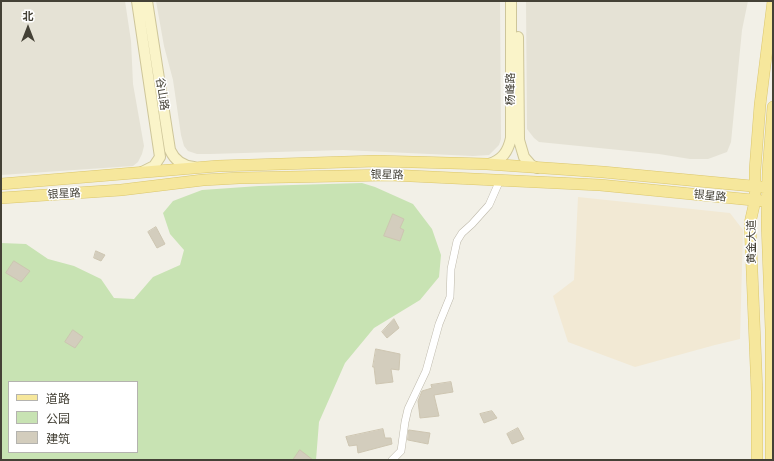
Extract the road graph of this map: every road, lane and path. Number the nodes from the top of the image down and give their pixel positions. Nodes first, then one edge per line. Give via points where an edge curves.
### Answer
1 (137, 1) edge
2 (147, 1) edge
3 (511, 1) edge
4 (518, 1) edge
5 (773, 1) edge
6 (773, 107) edge
7 (487, 164) junction
8 (200, 167) junction
9 (537, 168) junction
10 (138, 173) junction
11 (500, 180) junction
12 (1, 184) edge
13 (755, 186) junction
14 (771, 188) edge
15 (1, 198) edge
16 (755, 200) junction
17 (771, 202) edge
18 (771, 295) edge
19 (392, 460) edge
20 (757, 460) edge
21 (771, 460) edge

1 - 10 main road, 谷山路 via 160,157 154,166
2 - 8 main road, 谷山路 via 170,150 172,156 180,163
3 - 7 main road, 杨峰路 via 511,138 503,157
4 - 9 main road, 杨峰路 via 519,140 524,157
5 - 13 main road, 黄金大道 via 760,105
6 - 14 main road, 黄金大道 via 768,171
7 - 8 main road, 银星路 via 376,161
7 - 9 main road, 银星路
8 - 10 main road, 银星路
9 - 13 main road, 银星路 via 647,175
10 - 12 main road, 银星路
11 - 15 main road, 银星路 via 390,175 239,178 121,190
11 - 16 main road, 银星路 via 600,185
11 - 19 street via 489,206 457,241 451,269 450,297 439,324 426,371 408,409 401,451
13 - 14 main road, 银星路
13 - 16 main road, 黄金大道
14 - 17 main road, 黄金大道
16 - 17 main road, 银星路
16 - 20 main road, 黄金大道 via 750,223 757,392
17 - 18 main road, 黄金大道 via 768,223
18 - 21 main road, 黄金大道

